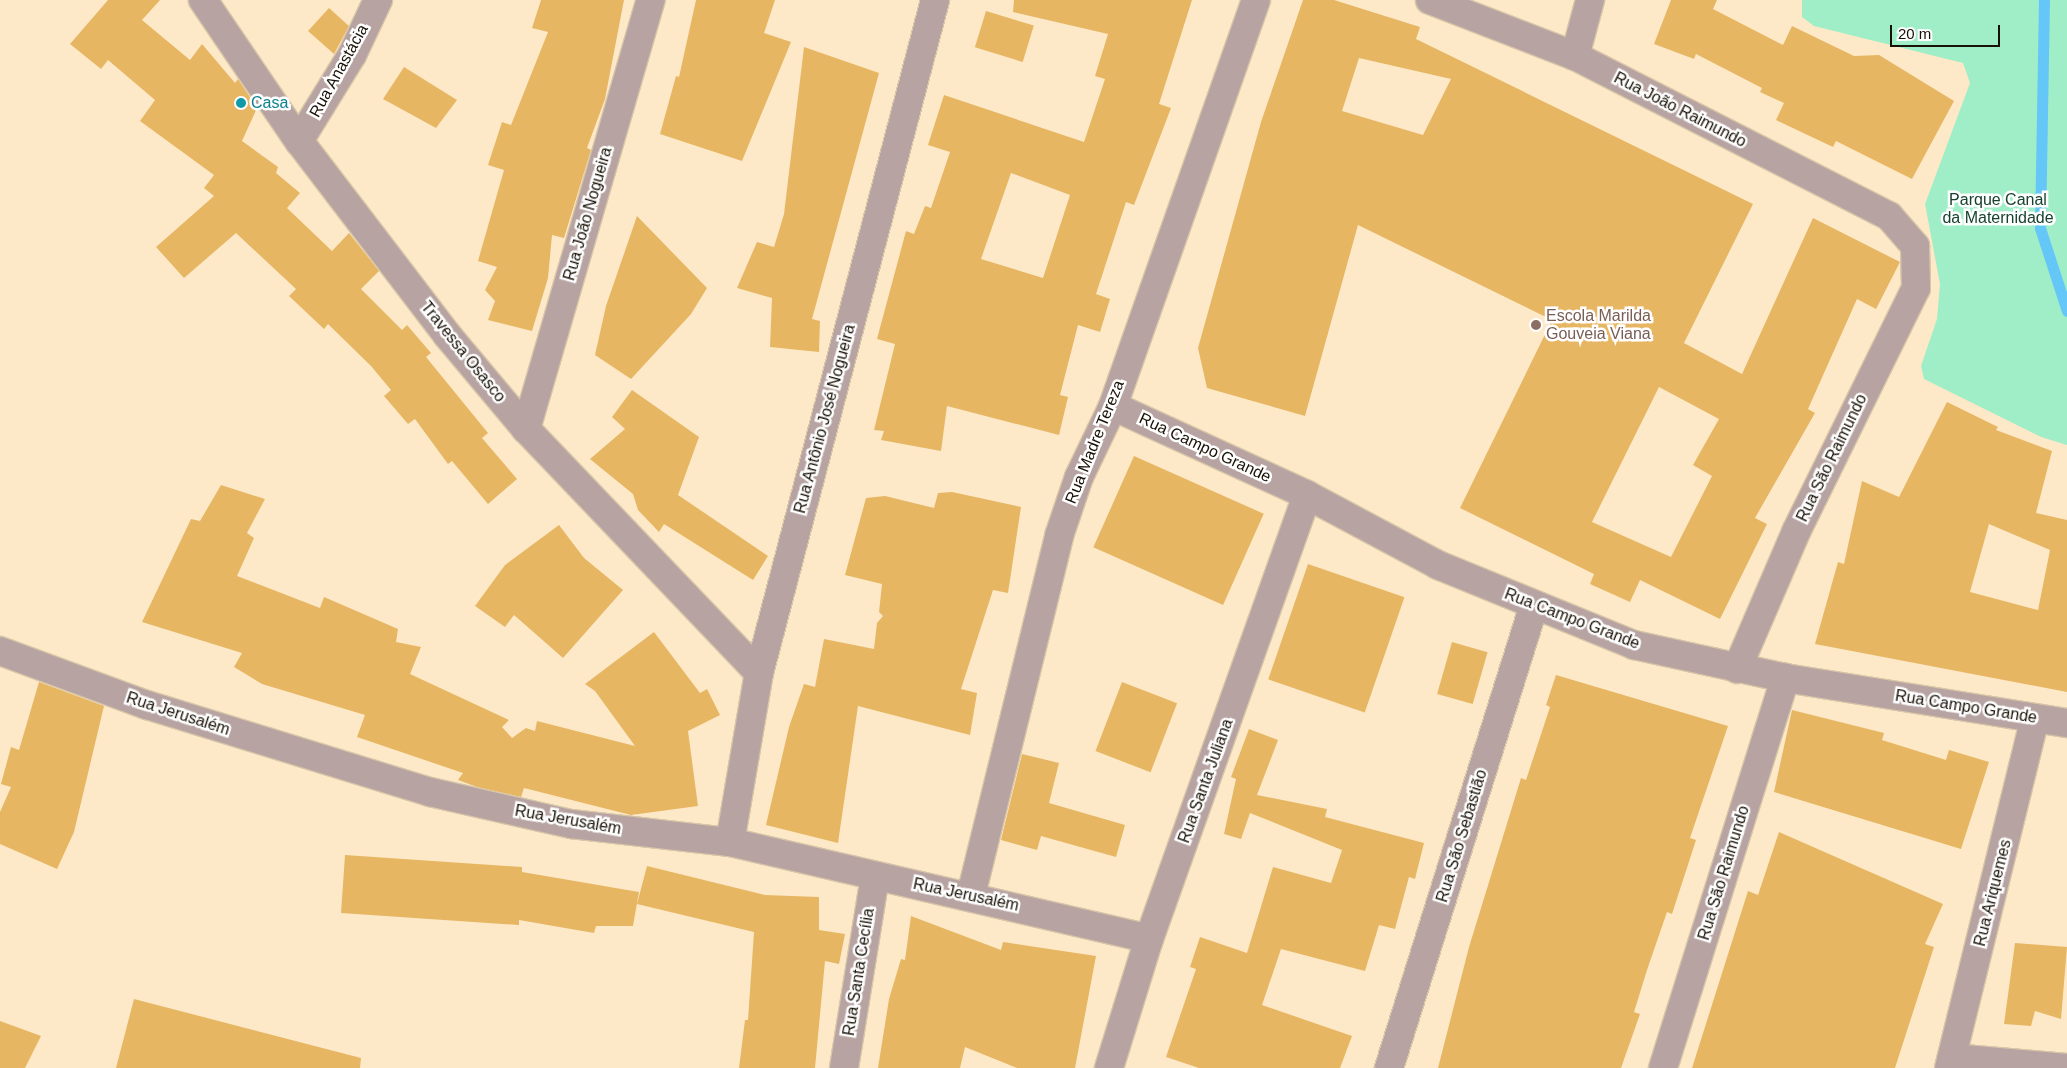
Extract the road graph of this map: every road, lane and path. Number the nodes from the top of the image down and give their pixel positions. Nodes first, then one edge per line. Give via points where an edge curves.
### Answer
1 (203, 0) edge
2 (378, 0) edge
3 (651, 0) edge
4 (936, 0) edge
5 (1256, 0) edge
6 (1430, 0) edge
7 (1590, 0) edge
8 (1575, 56) junction
9 (299, 141) junction
10 (1914, 246) joint
11 (1113, 406) junction
12 (526, 429) junction
13 (1307, 495) junction
14 (1534, 605) junction
15 (0, 652) edge
16 (1736, 669) junction
17 (758, 674) junction
18 (1785, 678) junction
19 (2035, 718) junction
20 (2067, 723) edge
21 (730, 842) junction
22 (875, 876) junction
23 (972, 895) junction
24 (1150, 939) junction
25 (1951, 1063) edge
26 (844, 1068) edge
27 (1109, 1068) edge
28 (1389, 1068) edge
29 (1663, 1068) edge
30 (2067, 1068) edge

1 - 9 street, Travessa Osasco
2 - 9 street, Rua Anastácia via 352,55
3 - 12 street, Rua João Nogueira
4 - 17 street, Rua Antônio José Nogueira
5 - 11 street, Rua Madre Tereza
6 - 8 street, Rua João Raimundo
7 - 8 street
8 - 10 street, Rua João Raimundo via 1889,216
9 - 12 street, Travessa Osasco
10 - 16 street, Rua São Raimundo via 1916,288 1796,532
11 - 13 street, Rua Campo Grande
11 - 23 street, Rua Madre Tereza via 1078,477 1059,536
12 - 17 street, Travessa Osasco
13 - 14 street, Rua Campo Grande via 1438,565
13 - 24 street, Rua Santa Juliana
14 - 16 street, Rua Campo Grande via 1634,645
14 - 28 street, Rua São Sebastião
15 - 21 street, Rua Jerusalém via 147,705 430,792 572,824
16 - 18 street, Rua Campo Grande
17 - 21 street, Rua Antônio José Nogueira
18 - 19 street, Rua Campo Grande
18 - 29 street, Rua São Raimundo
19 - 20 street, Rua Campo Grande
19 - 25 street, Rua Ariquemes
21 - 22 street, Rua Jerusalém
22 - 23 street, Rua Jerusalém
22 - 26 street, Rua Santa Cecília
23 - 24 street, Rua Jerusalém
24 - 27 street, Rua Santa Juliana
25 - 30 street

